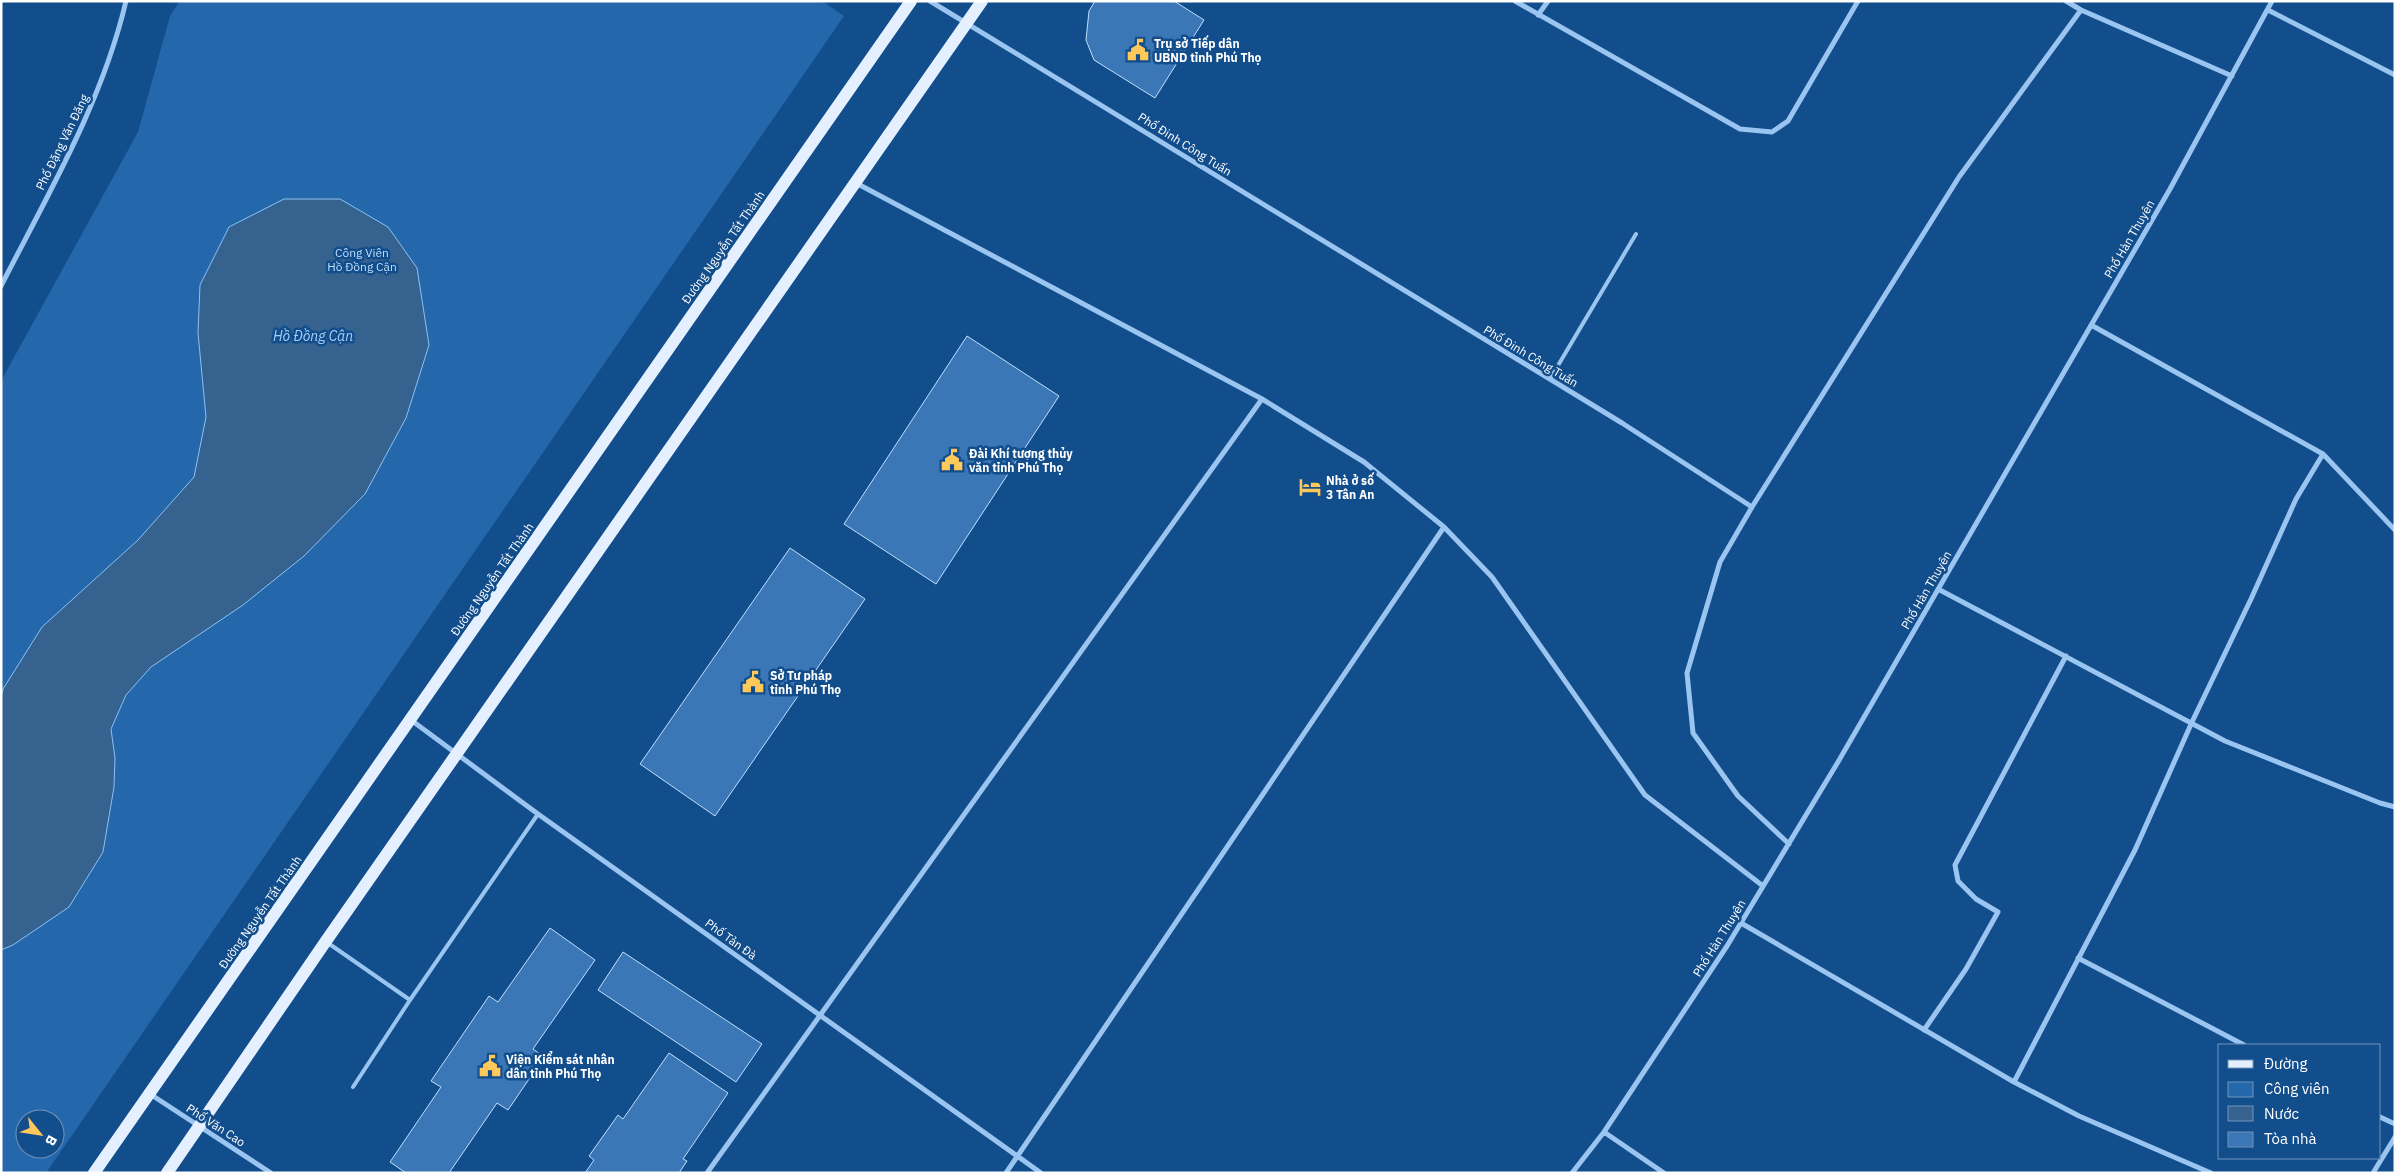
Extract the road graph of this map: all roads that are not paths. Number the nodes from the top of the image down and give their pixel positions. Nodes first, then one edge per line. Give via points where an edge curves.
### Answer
1 (126, 1) edge
2 (910, 1) edge
3 (930, 1) edge
4 (982, 1) edge
5 (1515, 1) edge
6 (1548, 1) edge
7 (1858, 1) edge
8 (2066, 1) edge
9 (2272, 1) edge
10 (2081, 10) junction
11 (2268, 10) junction
12 (1538, 15) junction
13 (967, 22) junction
14 (2395, 75) edge
15 (2232, 76) junction
16 (856, 182) junction
17 (1636, 234) dead end
18 (1, 286) edge
19 (2091, 325) junction
20 (1550, 379) junction
21 (1262, 399) junction
22 (2323, 454) junction
23 (1752, 507) junction
24 (1444, 527) junction
25 (2395, 530) edge
26 (1938, 589) junction
27 (2066, 656) junction
28 (411, 720) junction
29 (2192, 722) junction
30 (457, 754) junction
31 (2395, 807) edge
32 (538, 814) junction
33 (1789, 844) junction
34 (1763, 886) junction
35 (1741, 923) junction
36 (326, 942) junction
37 (2078, 958) junction
38 (410, 1000) junction
39 (820, 1016) junction
40 (1924, 1030) junction
41 (2242, 1044) edge
42 (2014, 1082) junction
43 (353, 1087) dead end
44 (150, 1094) junction
45 (2381, 1117) edge
46 (2395, 1124) edge
47 (199, 1126) junction
48 (1604, 1132) junction
49 (2395, 1137) edge
50 (1017, 1156) junction
51 (94, 1173) edge
52 (167, 1173) edge
53 (271, 1173) edge
54 (707, 1173) edge
55 (1006, 1173) edge
56 (1041, 1173) edge
57 (1572, 1173) edge
58 (1664, 1173) edge
59 (2211, 1173) edge
60 (2373, 1173) edge

1 - 18 street, Phố Đặng Văn Đăng via 112,52 93,100
2 - 28 main road, Đường Nguyễn Tất Thành
3 - 13 street, Phố Đinh Công Tuấn
4 - 13 main road
5 - 12 street
6 - 12 street
7 - 12 street via 1788,121 1772,132 1740,129
8 - 10 street
9 - 11 street, Phố Hàn Thuyên
10 - 15 street
10 - 23 street via 1959,177
11 - 14 street
11 - 15 street, Phố Hàn Thuyên
13 - 16 main road
13 - 20 street, Phố Đinh Công Tuấn
15 - 19 street, Phố Hàn Thuyên
16 - 21 street
16 - 30 main road
17 - 20 lane
19 - 22 street
19 - 26 street, Phố Hàn Thuyên
20 - 23 street, Phố Đinh Công Tuấn
21 - 24 street via 1364,462
21 - 39 street
22 - 25 street
22 - 29 street via 2296,498
23 - 33 street via 1720,562 1690,664 1692,733 1738,796
24 - 34 street via 1492,577 1645,794
24 - 50 street
26 - 27 street
26 - 33 street, Phố Hàn Thuyên
27 - 29 street
27 - 40 street via 1955,865 1958,881 1976,899 1998,912 1966,969
28 - 30 street, Phố Tản Đà
28 - 44 main road, Đường Nguyễn Tất Thành
29 - 31 street via 2225,740
29 - 37 street via 2134,850
30 - 32 street, Phố Tản Đà
30 - 36 main road
32 - 38 lane
32 - 39 street, Phố Tản Đà
33 - 34 street, Phố Hàn Thuyên
34 - 35 street, Phố Hàn Thuyên
35 - 40 street
35 - 48 street, Phố Hàn Thuyên
36 - 38 lane
36 - 47 main road
37 - 41 street
37 - 42 street
38 - 43 lane
39 - 50 street, Phố Tản Đà
39 - 54 street
40 - 42 street
42 - 59 street via 2079,1116
44 - 47 street, Phố Văn Cao
44 - 51 main road, Đường Nguyễn Tất Thành
45 - 46 street
47 - 52 main road
47 - 53 street, Phố Văn Cao
48 - 57 street, Phố Hàn Thuyên
48 - 58 street
49 - 60 street
50 - 55 street
50 - 56 street, Phố Tản Đà

